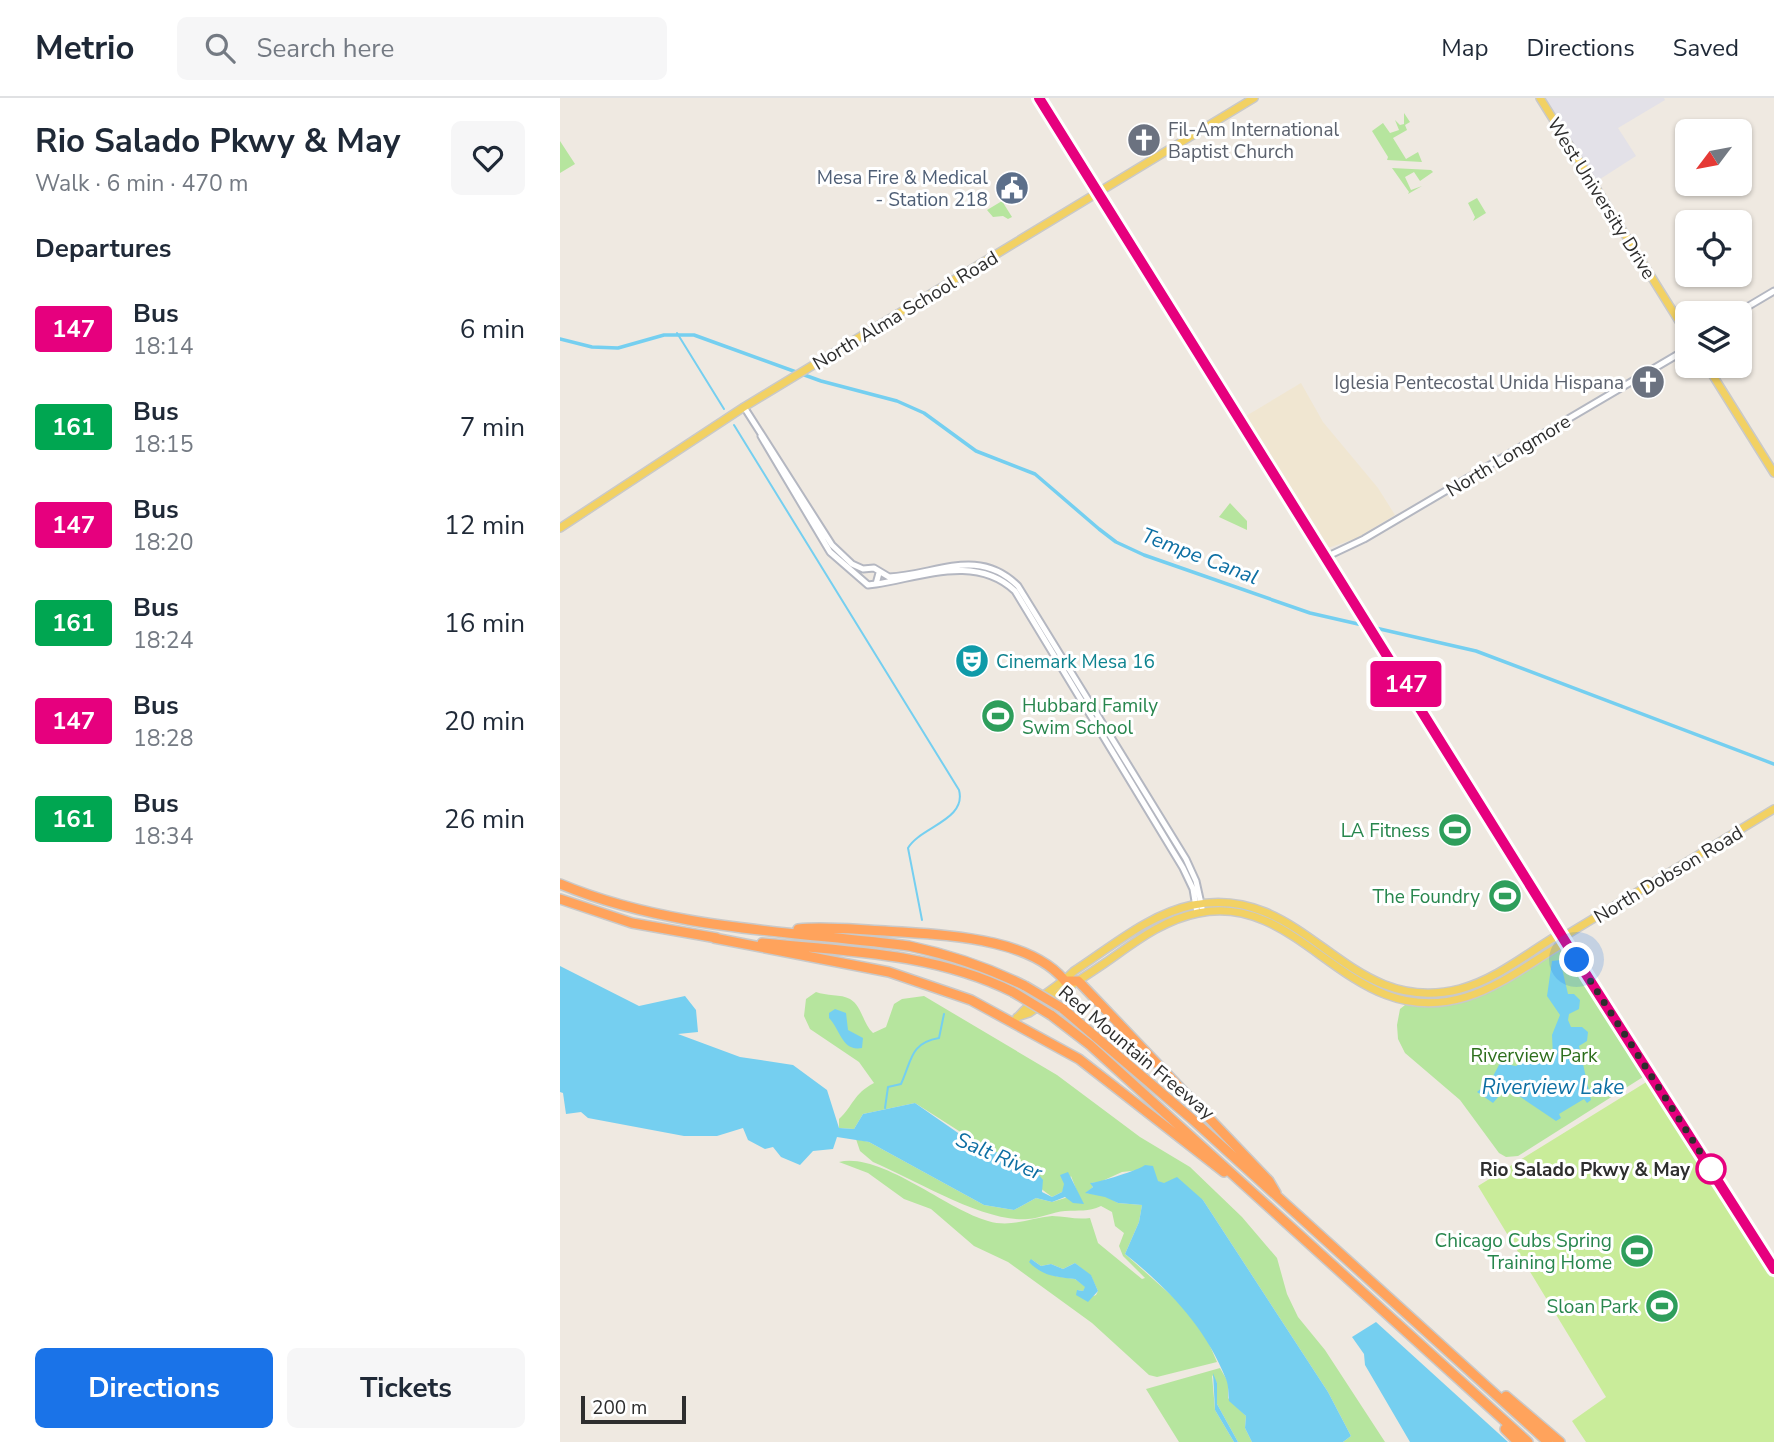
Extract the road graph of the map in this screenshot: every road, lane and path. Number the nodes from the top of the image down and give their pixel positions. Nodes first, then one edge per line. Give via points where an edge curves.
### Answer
1 (1039, 98) edge
2 (1254, 98) edge
3 (1540, 98) edge
4 (1099, 191) junction
5 (1774, 291) edge
6 (1752, 304) edge
7 (1675, 315) edge
8 (1675, 355) edge
9 (1715, 378) edge
10 (744, 407) junction
11 (760, 433) junction
12 (1774, 473) edge
13 (560, 528) edge
14 (1326, 557) junction
15 (865, 569) junction
16 (878, 573) junction
17 (862, 578) junction
18 (876, 583) junction
19 (1774, 809) edge
20 (560, 882) edge
21 (560, 899) edge
22 (1199, 909) junction
23 (783, 931) junction
24 (1289, 933) junction
25 (1563, 937) junction
26 (714, 938) junction
27 (1326, 949) junction
28 (1320, 956) junction
29 (1353, 970) junction
30 (1071, 983) junction
31 (1015, 1019) junction
32 (1233, 1175) junction
33 (1279, 1197) junction
34 (1774, 1269) edge
35 (1414, 1341) junction
36 (1492, 1390) junction
37 (1518, 1442) edge
38 (1528, 1442) edge
39 (1548, 1442) edge
40 (1560, 1442) edge

1 - 4 main road
2 - 4 main road, North Alma School Road
3 - 7 main road, West University Drive
4 - 10 main road, North Alma School Road
4 - 14 main road
5 - 6 street
8 - 14 street, North Longmore via 1368,537
9 - 12 main road
10 - 11 street
10 - 13 main road, North Alma School Road
11 - 15 street via 837,551
11 - 17 street via 826,545 840,563
14 - 25 main road
15 - 16 street via 874,568
15 - 17 street
16 - 18 street
16 - 22 street via 892,577 969,564 997,571 1018,586 1186,859 1196,881
17 - 18 street via 868,584
18 - 22 street via 971,569 995,576 1013,589 1178,859
19 - 25 main road, North Dobson Road
20 - 23 highway, Red Mountain Freeway via 591,897 662,916
21 - 26 highway, Red Mountain Freeway via 632,923
22 - 24 main road, North Dobson Road via 1250,915
22 - 27 main road, North Dobson Road via 1233,903 1262,910 1282,918
22 - 30 main road, North Dobson Road via 1155,929
22 - 30 main road, North Dobson Road via 1154,919 1073,971
23 - 30 highway via 838,929 979,940 1027,955
23 - 33 highway, Red Mountain Freeway, bridge via 945,954 985,966 1026,986 1062,1008
24 - 27 main road via 1297,933 1321,951
24 - 28 main road, North Dobson Road
25 - 28 main road, North Dobson Road via 1559,946 1494,985 1446,1002 1410,1001 1383,994
25 - 29 main road, North Dobson Road via 1553,938 1476,984 1447,992 1396,990
25 - 34 main road
26 - 31 highway via 899,975
26 - 32 highway, Red Mountain Freeway, bridge via 905,957 975,976 1013,992 1090,1045
27 - 29 main road, North Dobson Road
28 - 29 main road via 1327,955
30 - 31 main road, North Dobson Road via 1021,1010
30 - 33 highway via 1269,1181
31 - 32 highway via 1086,1064 1218,1169
32 - 35 highway, Red Mountain Freeway
33 - 36 highway, Red Mountain Freeway
35 - 37 highway
35 - 38 highway, Red Mountain Freeway
36 - 39 highway, Red Mountain Freeway
36 - 40 highway via 1503,1394

